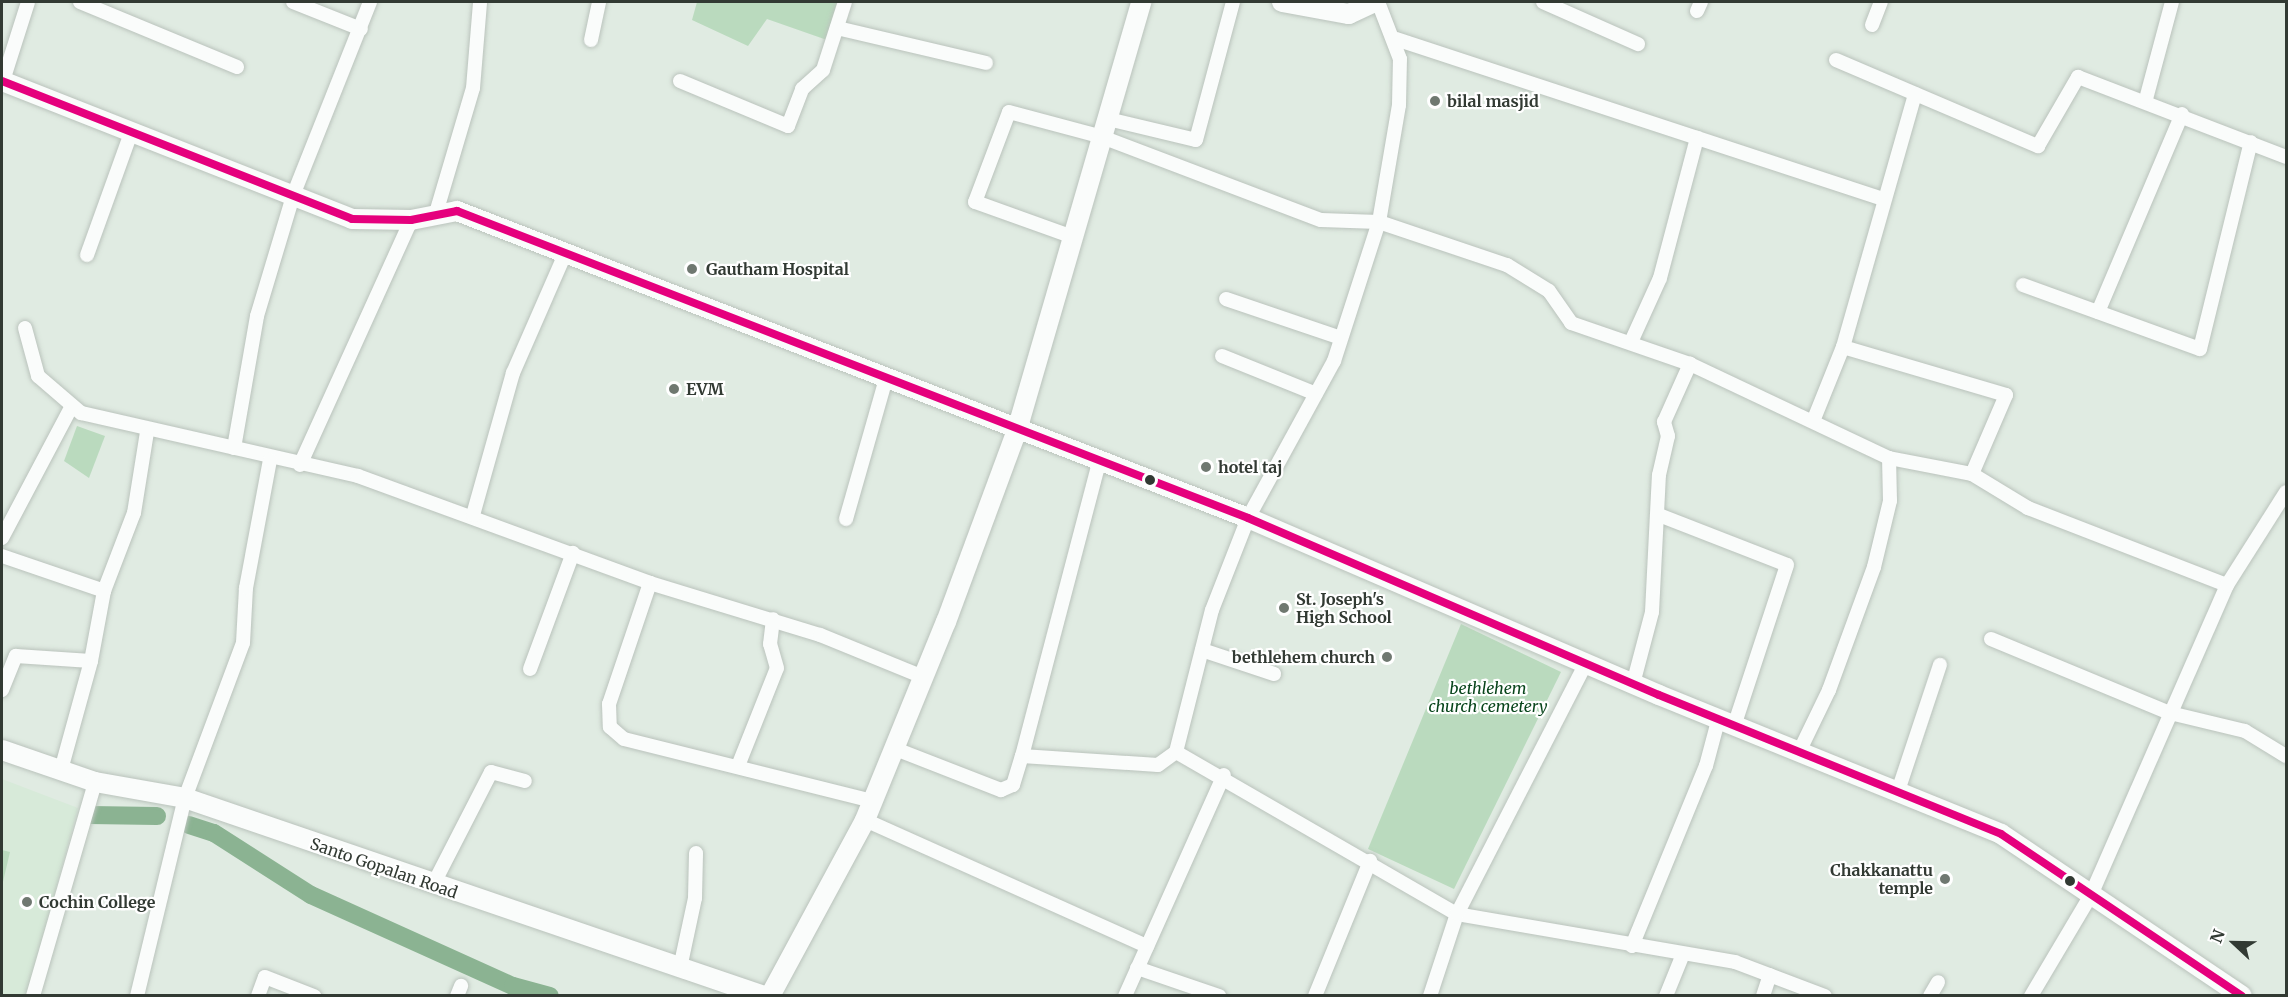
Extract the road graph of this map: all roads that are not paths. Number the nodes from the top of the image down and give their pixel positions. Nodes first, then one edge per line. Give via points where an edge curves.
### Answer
1 (28, 2) edge
2 (80, 2) edge
3 (293, 2) edge
4 (370, 2) edge
5 (480, 2) edge
6 (599, 2) edge
7 (845, 2) edge
8 (1141, 2) edge
9 (1233, 2) edge
10 (1282, 2) edge
11 (1376, 2) edge
12 (1543, 2) edge
13 (1881, 2) edge
14 (2172, 2) edge
15 (1872, 25) dead end
16 (837, 28) junction
17 (361, 29) junction
18 (1396, 39) junction
19 (591, 40) dead end
20 (1638, 44) dead end
21 (1836, 60) dead end
22 (986, 63) dead end
23 (237, 68) dead end
24 (680, 81) dead end
25 (2, 82) edge
26 (1915, 94) junction
27 (2146, 99) junction
28 (2182, 114) junction
29 (1105, 128) junction
30 (132, 130) junction
31 (1697, 138) junction
32 (2251, 142) junction
33 (2286, 157) edge
34 (294, 193) junction
35 (1883, 199) junction
36 (436, 213) junction
37 (411, 220) junction
38 (1379, 222) junction
39 (1073, 237) junction
40 (565, 254) junction
41 (87, 255) dead end
42 (2023, 285) dead end
43 (1226, 299) dead end
44 (2098, 312) junction
45 (25, 328) dead end
46 (1341, 338) junction
47 (1631, 342) junction
48 (1844, 347) junction
49 (1222, 356) dead end
50 (1690, 364) junction
51 (886, 379) junction
52 (1316, 394) junction
53 (72, 406) junction
54 (1814, 419) junction
55 (1017, 430) junction
56 (147, 432) junction
57 (234, 448) junction
58 (1889, 458) junction
59 (270, 460) junction
60 (1100, 462) junction
61 (300, 465) junction
62 (1972, 474) junction
63 (2286, 492) edge
64 (473, 515) junction
65 (1659, 515) junction
66 (1248, 518) junction
67 (846, 519) dead end
68 (2, 538) edge
69 (573, 553) junction
70 (2, 556) edge
71 (650, 583) junction
72 (2227, 585) junction
73 (104, 591) junction
74 (773, 619) junction
75 (1991, 639) dead end
76 (1202, 650) junction
77 (91, 661) junction
78 (1586, 663) junction
79 (1940, 665) dead end
80 (530, 669) dead end
81 (1274, 674) dead end
82 (923, 677) junction
83 (1633, 684) junction
84 (2, 690) edge
85 (2170, 712) junction
86 (1727, 720) junction
87 (893, 748) junction
88 (2, 750) edge
89 (1800, 750) junction
90 (1176, 752) junction
91 (1022, 756) junction
92 (2286, 756) edge
93 (738, 766) junction
94 (61, 770) junction
95 (1224, 775) junction
96 (525, 781) dead end
97 (95, 782) junction
98 (1898, 791) junction
99 (185, 798) junction
100 (873, 801) junction
101 (865, 820) junction
102 (696, 853) dead end
103 (1370, 861) junction
104 (433, 885) junction
105 (2091, 895) junction
106 (1456, 914) junction
107 (1147, 946) junction
108 (1632, 946) junction
109 (1683, 954) junction
110 (680, 968) junction
111 (1137, 968) junction
112 (1770, 975) junction
113 (1938, 982) dead end
114 (33, 996) edge
115 (136, 996) edge
116 (258, 996) edge
117 (314, 996) edge
118 (764, 996) edge
119 (770, 996) edge
120 (1125, 996) edge
121 (1220, 996) edge
122 (1316, 996) edge
123 (1430, 996) edge
124 (1666, 996) edge
125 (1763, 996) edge
126 (1825, 996) edge
127 (1930, 996) edge
128 (2031, 996) edge
129 (2242, 996) edge

1 - 25 street
2 - 23 street
3 - 17 street
4 - 17 street
5 - 36 street via 473,87
6 - 19 street
7 - 16 street
8 - 29 street
9 - 29 street via 1196,140
10 - 11 street via 1349,14
11 - 18 street
12 - 20 street
13 - 15 street
14 - 27 street
16 - 22 street
16 - 24 street via 823,69 802,89 788,126
17 - 34 street
18 - 31 street
18 - 38 street via 1399,105
21 - 26 street
25 - 30 street
26 - 27 street via 2038,146 2078,77
26 - 35 street
27 - 28 street
28 - 32 street
28 - 44 street
29 - 38 street via 1320,220
29 - 39 street
29 - 39 street via 1009,112 975,202
30 - 34 street
30 - 41 street
31 - 35 street
31 - 47 street via 1659,278
32 - 33 street
32 - 44 street via 2200,349
34 - 37 street via 352,219
34 - 57 street via 257,316
35 - 48 street
36 - 37 street
36 - 40 street via 457,211
37 - 61 street
38 - 46 street
38 - 47 street via 1508,265 1549,291 1571,323
39 - 55 street
40 - 51 street
40 - 64 street via 513,373
42 - 44 street
43 - 46 street
45 - 53 street via 38,376
46 - 52 street
47 - 50 street
48 - 54 street
48 - 62 street via 2006,395
49 - 52 street
50 - 54 street
50 - 65 street via 1664,422 1668,436 1659,475
51 - 55 street
51 - 67 street
52 - 66 street
53 - 56 street
53 - 68 street
54 - 58 street
55 - 60 street
55 - 82 street
56 - 57 street
56 - 73 street via 134,513
57 - 59 street
58 - 62 street
58 - 89 street via 1890,501 1874,567 1829,690
59 - 61 street
59 - 99 street via 246,588 243,642
60 - 66 street
60 - 91 street
61 - 64 street via 358,476
62 - 72 street via 2028,508
63 - 72 street
64 - 69 street
65 - 83 street via 1652,612
65 - 86 street via 1787,565
66 - 76 street
66 - 78 street
69 - 71 street
69 - 80 street
70 - 73 street
71 - 74 street
71 - 93 street via 609,704 610,727 624,739
72 - 85 street
73 - 77 street
74 - 82 street
74 - 93 street via 770,644 777,668
75 - 85 street
76 - 81 street
76 - 90 street
77 - 84 street via 16,656
77 - 94 street
78 - 83 street
78 - 106 street
79 - 98 street
82 - 87 street
83 - 86 street
85 - 92 street via 2245,731
85 - 105 street
86 - 89 street
86 - 108 street
87 - 91 street via 1001,790 1013,785
87 - 100 street
88 - 94 street, Santo Gopalan Road
89 - 98 street
90 - 91 street via 1158,765
90 - 95 street
93 - 100 street
94 - 97 street, Santo Gopalan Road
95 - 103 street
95 - 107 street
96 - 104 street via 491,772
97 - 99 street, Santo Gopalan Road
97 - 114 street
98 - 105 street via 2001,834
99 - 104 street, Santo Gopalan Road
99 - 115 street
100 - 101 street
101 - 107 street
101 - 119 street
102 - 110 street via 695,898
103 - 106 street
103 - 122 street
104 - 110 street, Santo Gopalan Road
105 - 128 street
105 - 129 street
106 - 108 street
106 - 123 street
107 - 111 street
108 - 109 street
109 - 112 street via 1735,962
109 - 124 street
110 - 118 street, Santo Gopalan Road
111 - 120 street
111 - 121 street
112 - 125 street
112 - 126 street
113 - 127 street
116 - 117 street via 265,977

